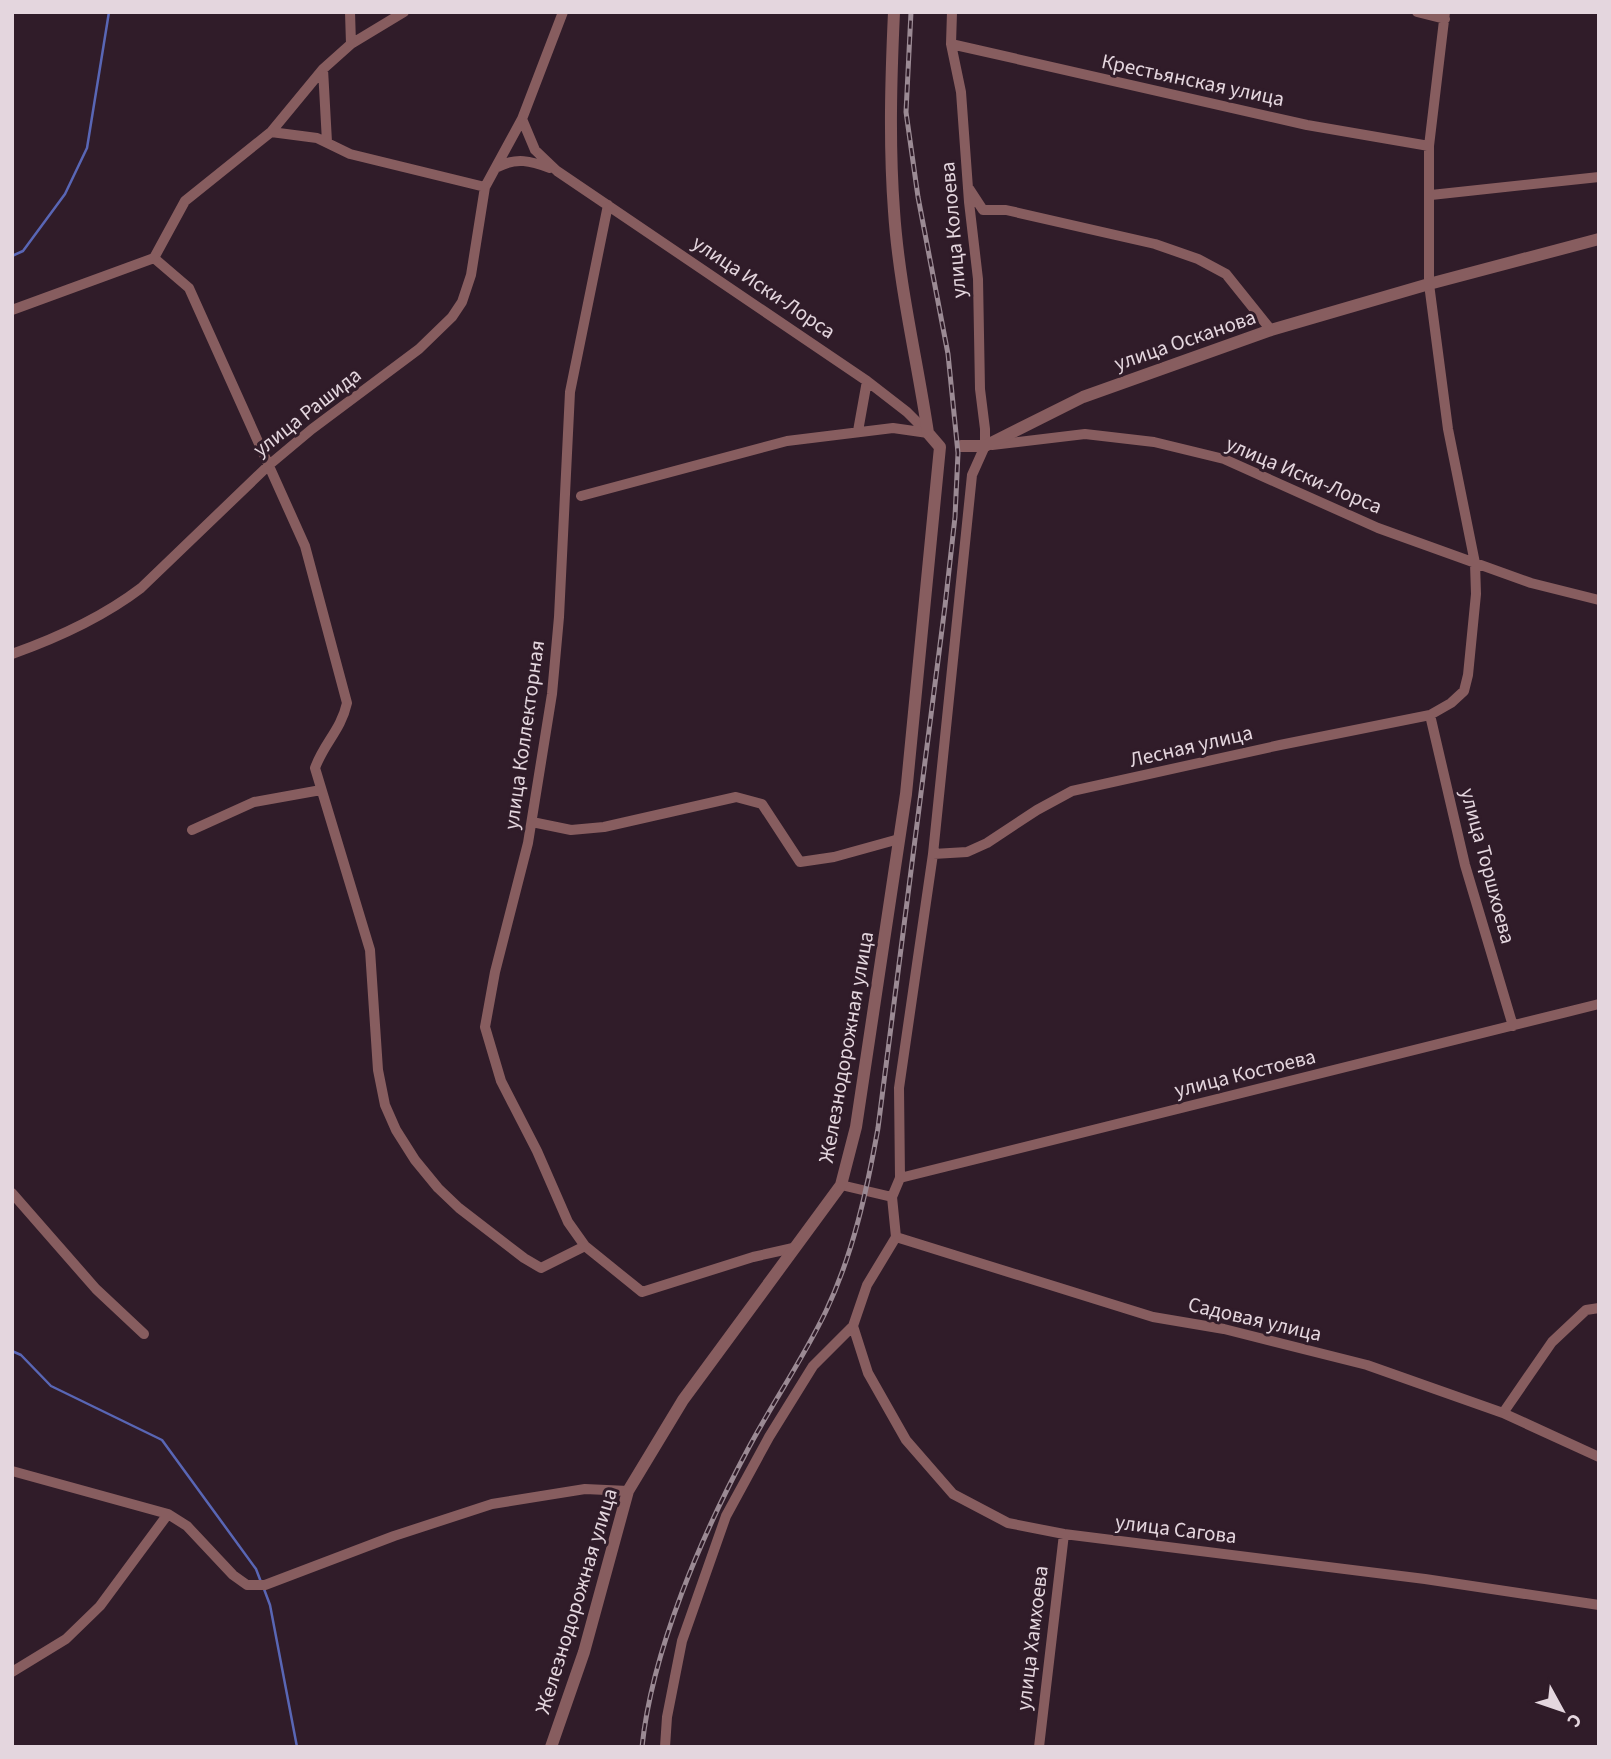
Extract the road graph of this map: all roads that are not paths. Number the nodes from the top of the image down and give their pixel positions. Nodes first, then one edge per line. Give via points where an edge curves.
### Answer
1 (350, 12) edge
2 (404, 12) edge
3 (564, 12) edge
4 (894, 12) edge
5 (952, 12) edge
6 (1417, 12) edge
7 (1445, 15) edge
8 (351, 44) junction
9 (951, 44) junction
10 (323, 69) junction
11 (522, 119) junction
12 (271, 132) junction
13 (327, 142) junction
14 (1429, 146) junction
15 (496, 168) junction
16 (557, 171) junction
17 (1599, 177) edge
18 (485, 187) junction
19 (967, 187) junction
20 (1431, 195) junction
21 (608, 205) junction
22 (1599, 239) edge
23 (154, 258) junction
24 (1429, 284) junction
25 (12, 310) edge
26 (1271, 330) junction
27 (867, 381) junction
28 (923, 402) junction
29 (907, 412) junction
30 (859, 431) junction
31 (928, 433) junction
32 (985, 446) junction
33 (952, 447) junction
34 (269, 465) junction
35 (581, 496) dead end
36 (1475, 562) junction
37 (1599, 600) edge
38 (12, 654) edge
39 (1430, 715) junction
40 (321, 790) junction
41 (532, 822) junction
42 (192, 830) dead end
43 (899, 839) junction
44 (933, 854) junction
45 (1599, 1004) edge
46 (1513, 1026) junction
47 (900, 1178) junction
48 (841, 1185) junction
49 (12, 1193) edge
50 (892, 1197) junction
51 (896, 1237) junction
52 (585, 1246) junction
53 (793, 1248) junction
54 (1599, 1308) edge
55 (853, 1326) junction
56 (144, 1334) dead end
57 (1503, 1413) junction
58 (1599, 1457) edge
59 (16, 1471) edge
60 (12, 1483) edge
61 (628, 1491) junction
62 (168, 1514) junction
63 (1064, 1534) junction
64 (1599, 1605) edge
65 (12, 1672) edge
66 (551, 1747) edge
67 (665, 1747) edge
68 (1039, 1747) edge

1 - 8 street
2 - 8 street
3 - 11 street, улица Рашида
4 - 28 street via 890,97 894,212
5 - 9 street, улица Колоева
6 - 7 street
7 - 14 street
8 - 10 street
9 - 14 street, Крестьянская улица via 1307,125
9 - 19 street, улица Колоева via 961,92
10 - 12 street
10 - 13 street
11 - 15 street, улица Рашида
11 - 16 street via 535,150
12 - 13 street
12 - 23 street via 185,201
13 - 18 street via 350,153
14 - 20 street
15 - 16 street via 526,160
15 - 18 street, улица Рашида
16 - 21 street, улица Иски-Лорса
17 - 20 street
18 - 34 street, улица Рашида via 471,275 452,317 419,349
19 - 26 street via 983,210 1033,216 1155,244 1198,259 1226,274
19 - 32 street, улица Колоева via 978,279
20 - 24 street
21 - 27 street, улица Иски-Лорса
21 - 41 street, улица Коллекторная via 570,392 559,617
22 - 24 street, улица Осканова
23 - 25 street
23 - 34 street via 189,288
24 - 26 street, улица Осканова
24 - 36 street via 1448,429
26 - 32 street, улица Осканова via 1083,397
27 - 29 street, улица Иски-Лорса
27 - 30 street
28 - 29 street
28 - 31 street
29 - 31 street, улица Иски-Лорса
30 - 31 street via 892,428
30 - 35 street via 787,441
31 - 33 street, улица Иски-Лорса
32 - 33 street, улица Осканова
32 - 36 street, улица Иски-Лорса via 1085,434 1154,442 1224,459 1378,528
32 - 44 street via 972,475
33 - 43 street, Железнодорожная улица
34 - 38 street, улица Рашида via 123,602 50,641
34 - 40 street via 305,547 347,703 343,721 315,768
36 - 37 street, улица Иски-Лорса via 1531,583
36 - 39 street, Лесная улица via 1476,594 1464,691
39 - 44 street, Лесная улица via 1072,791 977,848
39 - 46 street, улица Торшхоева via 1465,865
40 - 42 street via 254,802
40 - 52 street via 370,950 378,1070 396,1130 438,1188 524,1258 541,1268
41 - 43 street via 571,830 604,827 736,797 762,804 800,862
41 - 52 street, улица Коллекторная via 485,1027 501,1081 568,1222
43 - 48 street, Железнодорожная улица via 856,1127
44 - 47 street via 899,1088
45 - 46 street, улица Костоева
46 - 47 street, улица Костоева
47 - 50 street
48 - 50 street
48 - 53 street, Железнодорожная улица
49 - 56 street via 104,1298
50 - 51 street
51 - 55 street via 867,1284
51 - 57 street, Садовая улица via 1153,1317 1224,1329 1367,1365
52 - 53 street, улица Коллекторная via 642,1292
53 - 61 street, Железнодорожная улица via 683,1400
54 - 57 street via 1586,1310 1552,1342
55 - 63 street, улица Сагова via 868,1373 906,1440 953,1494 1008,1523
55 - 67 street via 813,1366 726,1516 682,1641
57 - 58 street, Садовая улица
59 - 60 street
59 - 62 street
61 - 62 street via 585,1489 492,1504 265,1585 247,1585 233,1575 187,1526
61 - 66 street, Железнодорожная улица via 584,1652
62 - 65 street via 100,1606 66,1639
63 - 64 street, улица Сагова
63 - 68 street, улица Хамхоева

